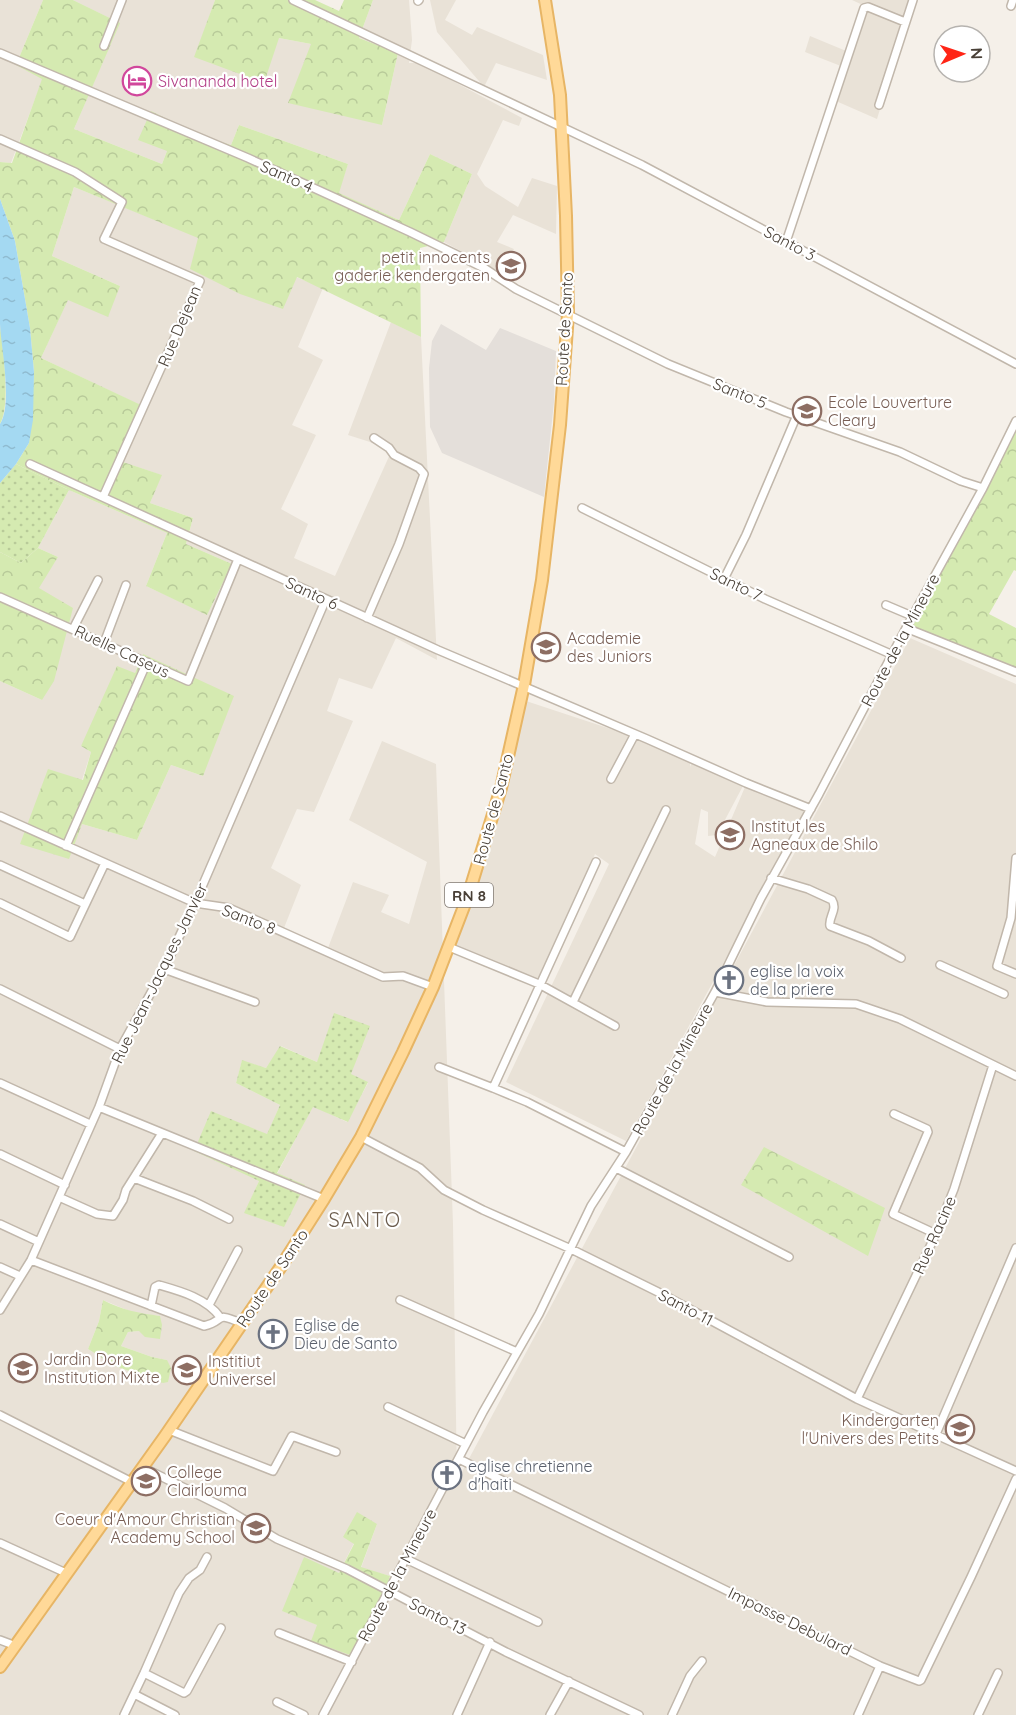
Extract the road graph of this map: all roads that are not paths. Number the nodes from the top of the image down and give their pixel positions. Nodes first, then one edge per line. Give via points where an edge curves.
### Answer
1 (122, 0) edge
2 (293, 0) edge
3 (545, 0) edge
4 (913, 0) edge
5 (905, 22) junction
6 (104, 46) dead end
7 (0, 53) edge
8 (879, 105) dead end
9 (561, 127) junction
10 (0, 139) edge
11 (786, 242) junction
12 (568, 314) junction
13 (1016, 364) edge
14 (797, 416) junction
15 (1016, 421) edge
16 (374, 438) dead end
17 (30, 464) dead end
18 (983, 488) junction
19 (102, 497) junction
20 (582, 508) dead end
21 (238, 559) junction
22 (723, 579) junction
23 (98, 580) dead end
24 (126, 585) dead end
25 (0, 597) edge
26 (326, 599) junction
27 (885, 605) dead end
28 (912, 615) junction
29 (367, 618) junction
30 (906, 628) junction
31 (73, 629) junction
32 (104, 643) junction
33 (894, 655) junction
34 (147, 662) junction
35 (1016, 672) edge
36 (524, 685) junction
37 (635, 734) junction
38 (611, 779) dead end
39 (811, 809) junction
40 (666, 810) dead end
41 (0, 816) edge
42 (66, 846) junction
43 (1016, 858) edge
44 (596, 862) dead end
45 (105, 863) junction
46 (0, 865) edge
47 (771, 878) junction
48 (1015, 884) edge
49 (0, 903) edge
50 (195, 903) junction
51 (86, 904) junction
52 (1014, 918) edge
53 (449, 947) junction
54 (902, 958) dead end
55 (940, 965) dead end
56 (164, 969) junction
57 (1016, 974) edge
58 (539, 984) junction
59 (432, 987) junction
60 (0, 989) edge
61 (715, 992) junction
62 (1004, 994) dead end
63 (255, 1002) dead end
64 (573, 1002) junction
65 (615, 1026) dead end
66 (120, 1049) junction
67 (993, 1065) junction
68 (439, 1067) dead end
69 (1016, 1076) edge
70 (0, 1083) edge
71 (493, 1088) junction
72 (99, 1107) junction
73 (894, 1114) dead end
74 (90, 1124) junction
75 (162, 1133) junction
76 (361, 1137) junction
77 (626, 1152) junction
78 (0, 1154) edge
79 (616, 1168) junction
80 (134, 1178) junction
81 (65, 1185) junction
82 (59, 1197) junction
83 (324, 1199) junction
84 (229, 1219) dead end
85 (0, 1224) edge
86 (936, 1234) junction
87 (39, 1242) junction
88 (1016, 1248) edge
89 (571, 1249) junction
90 (238, 1250) dead end
91 (789, 1257) dead end
92 (31, 1260) junction
93 (0, 1267) edge
94 (21, 1276) junction
95 (400, 1300) dead end
96 (209, 1305) junction
97 (151, 1306) junction
98 (0, 1310) edge
99 (220, 1317) junction
100 (241, 1323) junction
101 (517, 1352) junction
102 (857, 1399) junction
103 (388, 1407) dead end
104 (0, 1415) edge
105 (169, 1430) junction
106 (936, 1434) junction
107 (466, 1444) junction
108 (336, 1452) dead end
109 (459, 1459) junction
110 (142, 1467) junction
111 (1016, 1471) edge
112 (1016, 1479) edge
113 (132, 1482) junction
114 (0, 1543) edge
115 (207, 1557) dead end
116 (406, 1559) junction
117 (66, 1573) junction
118 (389, 1591) junction
119 (538, 1622) dead end
120 (221, 1628) dead end
121 (279, 1633) dead end
122 (0, 1640) edge
123 (490, 1642) junction
124 (16, 1646) junction
125 (702, 1661) dead end
126 (352, 1662) junction
127 (880, 1666) junction
128 (0, 1667) edge
129 (144, 1673) junction
130 (998, 1673) dead end
131 (569, 1681) junction
132 (134, 1694) junction
133 (277, 1702) dead end
134 (124, 1715) edge
135 (175, 1715) edge
136 (304, 1715) edge
137 (323, 1715) edge
138 (457, 1715) edge
139 (550, 1715) edge
140 (639, 1715) edge
141 (672, 1715) edge
142 (858, 1715) edge
143 (978, 1715) edge

1 - 6 street
2 - 9 street, Santo 3
3 - 9 main road, Route de Santo / RN 8 via 560,95
4 - 5 street
5 - 8 street
5 - 11 street via 864,8
7 - 12 street, Santo 4 via 410,231
9 - 11 street, Santo 3
9 - 12 main road, Route de Santo / RN 8
10 - 19 street, Rue Dejean via 75,172 122,202 104,239 200,281
11 - 13 street, Santo 3
12 - 14 street, Santo 5 via 668,364
12 - 36 main road, Route de Santo / RN 8 via 554,483
14 - 18 street, Santo 5 via 900,452
14 - 22 street
15 - 18 street, Route de la Mineure
16 - 29 street via 424,474
17 - 19 street, Santo 6
18 - 28 street, Route de la Mineure
19 - 21 street, Santo 6
20 - 22 street, Santo 7
21 - 26 street, Santo 6
21 - 34 street, Ruelle Caseus via 190,679 186,681
22 - 33 street, Santo 7
23 - 31 street
24 - 32 street
25 - 31 street, Ruelle Caseus
26 - 29 street, Santo 6
26 - 50 street, Rue Jean-Jacques Janvier
27 - 28 street
28 - 30 street, Route de la Mineure
29 - 36 street, Santo 6
30 - 33 street, Route de la Mineure
30 - 35 street
31 - 32 street, Ruelle Caseus
32 - 34 street, Ruelle Caseus
33 - 39 street, Route de la Mineure
34 - 42 street
36 - 37 street, Santo 6
36 - 53 main road, Route de Santo / RN 8 via 496,806
37 - 38 street
37 - 39 street, Santo 6
39 - 47 street, Route de la Mineure
40 - 64 street
41 - 42 street, Santo 8
42 - 45 street, Santo 8
43 - 48 street
44 - 58 street
45 - 50 street, Santo 8
45 - 51 street
46 - 51 street
47 - 54 street via 832,900 835,909 830,926
47 - 61 street, Route de la Mineure
48 - 52 street
49 - 51 street via 70,937
50 - 56 street, Rue Jean-Jacques Janvier
50 - 59 street, Santo 8 via 229,908 382,977 403,976
52 - 57 street via 996,966
53 - 58 street
53 - 59 main road, Route de Santo / RN 8
55 - 62 street
56 - 63 street
56 - 66 street, Rue Jean-Jacques Janvier
58 - 64 street
58 - 71 street
59 - 76 main road, Route de Santo / RN 8
60 - 66 street
61 - 67 street via 767,1002 856,1004 900,1019
61 - 77 street, Route de la Mineure
64 - 65 street
66 - 72 street, Rue Jean-Jacques Janvier
67 - 69 street
67 - 86 street, Rue Racine
68 - 71 street
70 - 74 street
71 - 77 street
72 - 74 street, Rue Jean-Jacques Janvier
72 - 75 street
73 - 86 street via 928,1132 893,1214
74 - 81 street, Rue Jean-Jacques Janvier
75 - 80 street
75 - 83 street
76 - 83 main road, Route de Santo / RN 8
76 - 89 street, Santo 11 via 420,1168 444,1190
77 - 79 street, Route de la Mineure
78 - 81 street
79 - 89 street, Route de la Mineure via 591,1206
79 - 91 street
80 - 82 street via 112,1216 97,1214
80 - 84 street
81 - 82 street, Rue Jean-Jacques Janvier
82 - 87 street, Rue Jean-Jacques Janvier
83 - 100 main road, Route de Santo / RN 8
85 - 87 street
86 - 102 street, Rue Racine
87 - 92 street, Rue Jean-Jacques Janvier
88 - 106 street
89 - 101 street, Route de la Mineure
89 - 102 street, Santo 11
90 - 96 street
92 - 94 street, Rue Jean-Jacques Janvier
92 - 97 street
93 - 94 street
94 - 98 street, Rue Jean-Jacques Janvier
95 - 101 street
96 - 97 street via 159,1285 155,1287
96 - 99 street
97 - 99 street via 204,1326
99 - 100 street
100 - 105 main road, Route de Santo / RN 8
101 - 107 street, Route de la Mineure
102 - 106 street, Santo 11
103 - 107 street
104 - 113 street
105 - 108 street via 273,1471 292,1436
105 - 110 main road, Route de Santo / RN 8
106 - 111 street, Santo 11
107 - 109 street, Route de la Mineure
109 - 116 street, Route de la Mineure
109 - 127 street, Impasse Debulard
110 - 113 main road, Route de Santo / RN 8
110 - 118 street, Santo 13 via 277,1539
112 - 127 street, Impasse Debulard via 921,1680
113 - 117 main road, Route de Santo / RN 8
114 - 117 street
115 - 129 street via 179,1593
116 - 118 street, Route de la Mineure
116 - 119 street
117 - 124 main road, Route de Santo / RN 8
118 - 123 street, Santo 13
118 - 126 street, Route de la Mineure
120 - 129 street via 188,1691 184,1693
121 - 126 street
122 - 124 street
123 - 131 street, Santo 13
123 - 138 street
124 - 128 main road, Route de Santo / RN 8
125 - 141 street via 690,1676
126 - 137 street, Route de la Mineure
127 - 142 street
129 - 132 street
130 - 143 street
131 - 139 street
131 - 140 street, Santo 13
132 - 134 street
132 - 135 street
133 - 136 street

